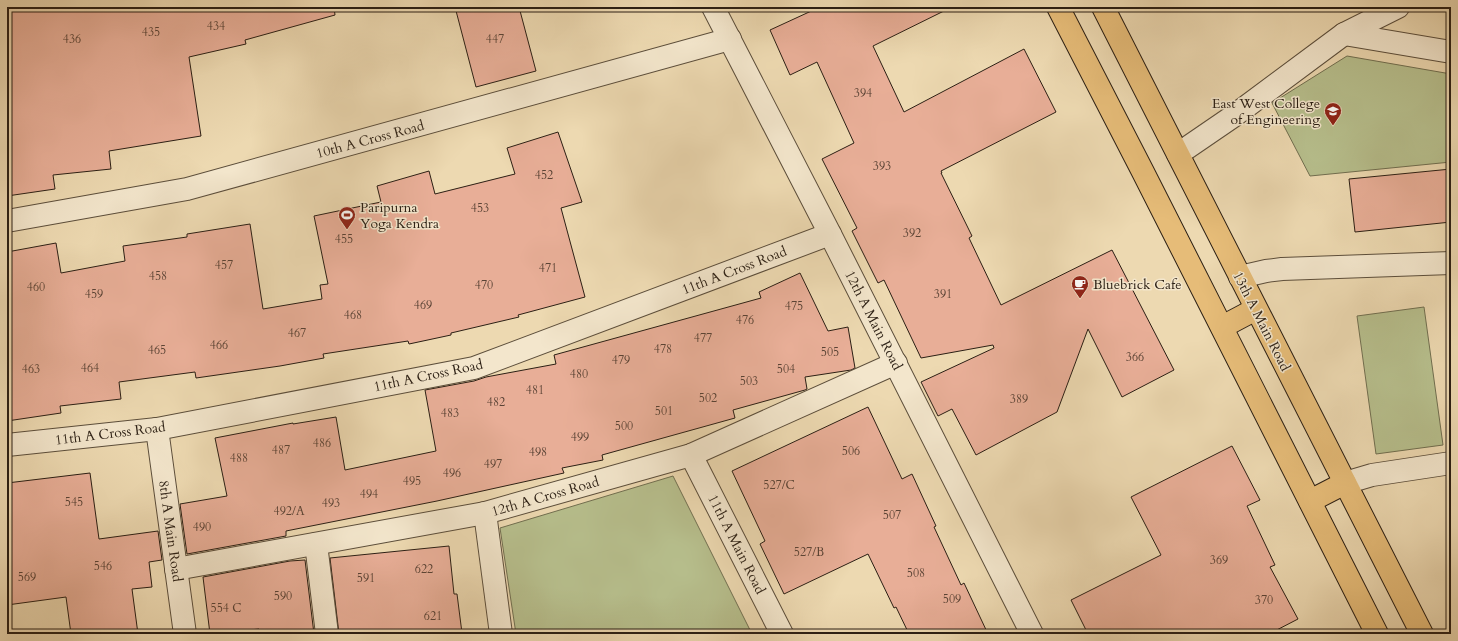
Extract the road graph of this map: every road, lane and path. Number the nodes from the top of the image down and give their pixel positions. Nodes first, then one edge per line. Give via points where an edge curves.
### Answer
1 (713, 7) edge
2 (1058, 7) edge
3 (1102, 7) edge
4 (1398, 7) edge
5 (1344, 34) junction
6 (730, 39) junction
7 (1451, 52) edge
8 (1178, 154) junction
9 (7, 221) edge
10 (830, 234) junction
11 (1451, 263) edge
12 (1240, 277) junction
13 (1256, 309) junction
14 (1222, 327) junction
15 (896, 363) junction
16 (157, 429) junction
17 (7, 445) edge
18 (691, 455) junction
19 (1451, 463) edge
20 (1345, 483) junction
21 (1310, 501) junction
22 (485, 513) junction
23 (316, 544) junction
24 (176, 569) junction
25 (185, 634) edge
26 (327, 634) edge
27 (501, 634) edge
28 (782, 634) edge
29 (1032, 634) edge
30 (1377, 634) edge
31 (1422, 634) edge

1 - 6 street, 12th A Main Road
2 - 14 main road
3 - 8 main road, 13th A Main Road
4 - 5 street
5 - 7 street
5 - 8 street
6 - 9 street, 10th A Cross Road via 187,190
6 - 10 street, 12th A Main Road
8 - 12 main road, 13th A Main Road
10 - 15 street, 12th A Main Road
10 - 16 street, 11th A Cross Road via 474,368
11 - 12 street via 1282,269
12 - 13 main road, 13th A Main Road
13 - 14 main road
13 - 20 main road, 13th A Main Road
14 - 21 main road
15 - 18 street, 12th A Cross Road
15 - 29 street, 12th A Main Road
16 - 17 street, 11th A Cross Road
16 - 24 street, 8th A Main Road
18 - 22 street, 12th A Cross Road
18 - 28 street, 11th A Main Road
19 - 20 street via 1378,474
20 - 21 main road
20 - 31 main road, 13th A Main Road
21 - 30 main road
22 - 23 street, 12th A Cross Road
22 - 27 street
23 - 24 street, 12th A Cross Road
23 - 26 street
24 - 25 street, 8th A Main Road

